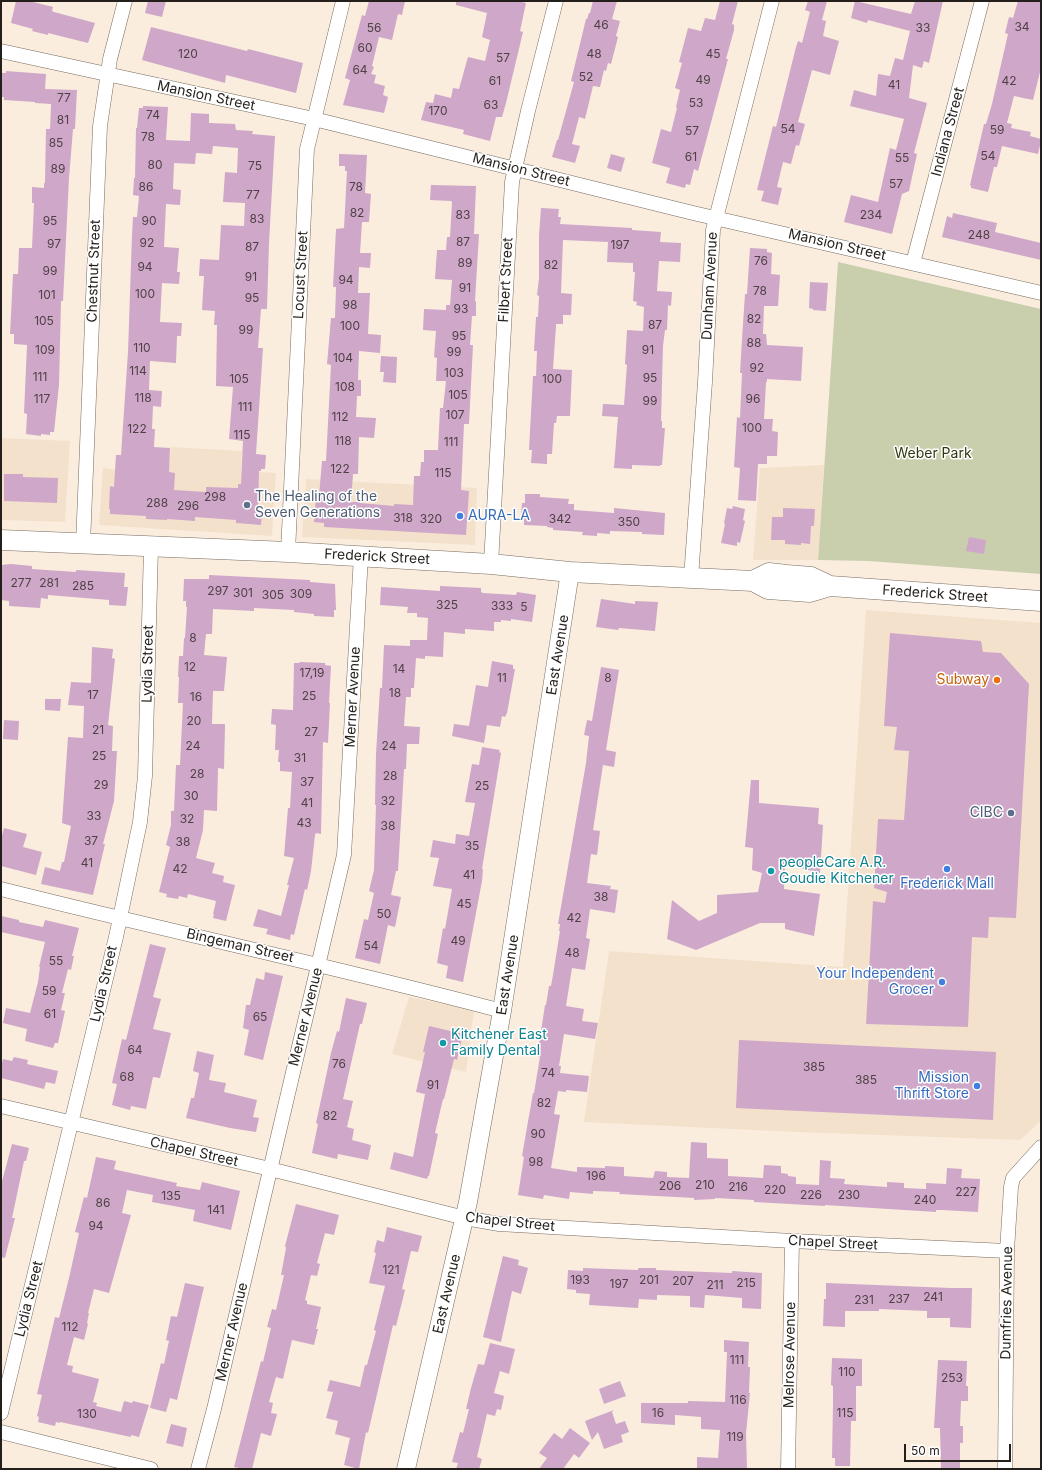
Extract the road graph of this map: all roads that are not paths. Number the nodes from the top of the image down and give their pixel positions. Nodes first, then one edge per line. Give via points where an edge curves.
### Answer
1 (125, 1) edge
2 (343, 1) edge
3 (556, 1) edge
4 (772, 1) edge
5 (982, 1) edge
6 (1, 51) edge
7 (108, 74) junction
8 (314, 119) junction
9 (515, 169) junction
10 (716, 218) junction
11 (913, 263) junction
12 (1041, 293) edge
13 (1, 540) edge
14 (83, 544) junction
15 (151, 547) junction
16 (288, 552) junction
17 (361, 556) junction
18 (491, 564) junction
19 (570, 572) junction
20 (691, 578) junction
21 (1041, 601) edge
22 (1, 889) edge
23 (120, 919) junction
24 (319, 965) junction
25 (502, 1011) junction
26 (1, 1106) edge
27 (71, 1123) junction
28 (1041, 1147) edge
29 (270, 1169) junction
30 (465, 1218) junction
31 (792, 1241) junction
32 (1007, 1251) junction
33 (1, 1412) edge
34 (1, 1432) edge
35 (151, 1469) edge
36 (198, 1469) edge
37 (406, 1469) edge
38 (788, 1469) edge
39 (1005, 1469) edge

1 - 7 street, Chestnut Street
2 - 8 street, Locust Street
3 - 9 street, Filbert Street
4 - 10 street, Dunham Avenue
5 - 11 street, Indiana Street
6 - 7 street, Mansion Street
7 - 8 street, Mansion Street
7 - 14 street, Chestnut Street via 100,126
8 - 9 street, Mansion Street
8 - 16 street, Locust Street via 307,149
9 - 10 street, Mansion Street
9 - 18 street, Filbert Street via 511,191
10 - 11 street, Mansion Street
10 - 20 street, Dunham Avenue via 713,230 706,382
11 - 12 street, Mansion Street
13 - 14 main road, Frederick Street
14 - 15 main road, Frederick Street
15 - 16 main road, Frederick Street
15 - 23 street, Lydia Street via 145,776 140,822
16 - 17 main road, Frederick Street
17 - 18 main road, Frederick Street
17 - 24 street, Merner Avenue via 344,855
18 - 19 main road, Frederick Street
19 - 20 main road, Frederick Street
19 - 25 street, East Avenue
20 - 21 main road, Frederick Street via 753,581 769,573 811,577 830,586
22 - 23 street, Bingeman Street
23 - 24 street, Bingeman Street
23 - 27 street, Lydia Street
24 - 25 street, Bingeman Street
24 - 29 street, Merner Avenue
25 - 30 street, East Avenue
26 - 27 street, Chapel Street
27 - 29 street, Chapel Street
27 - 33 street, Lydia Street
28 - 32 street, Dumfries Avenue via 1013,1178
29 - 30 street, Chapel Street
29 - 36 street, Merner Avenue
30 - 31 street, Chapel Street via 499,1224
30 - 37 street, East Avenue
31 - 32 street, Chapel Street
31 - 38 street, Melrose Avenue
32 - 39 street, Dumfries Avenue
34 - 35 street

